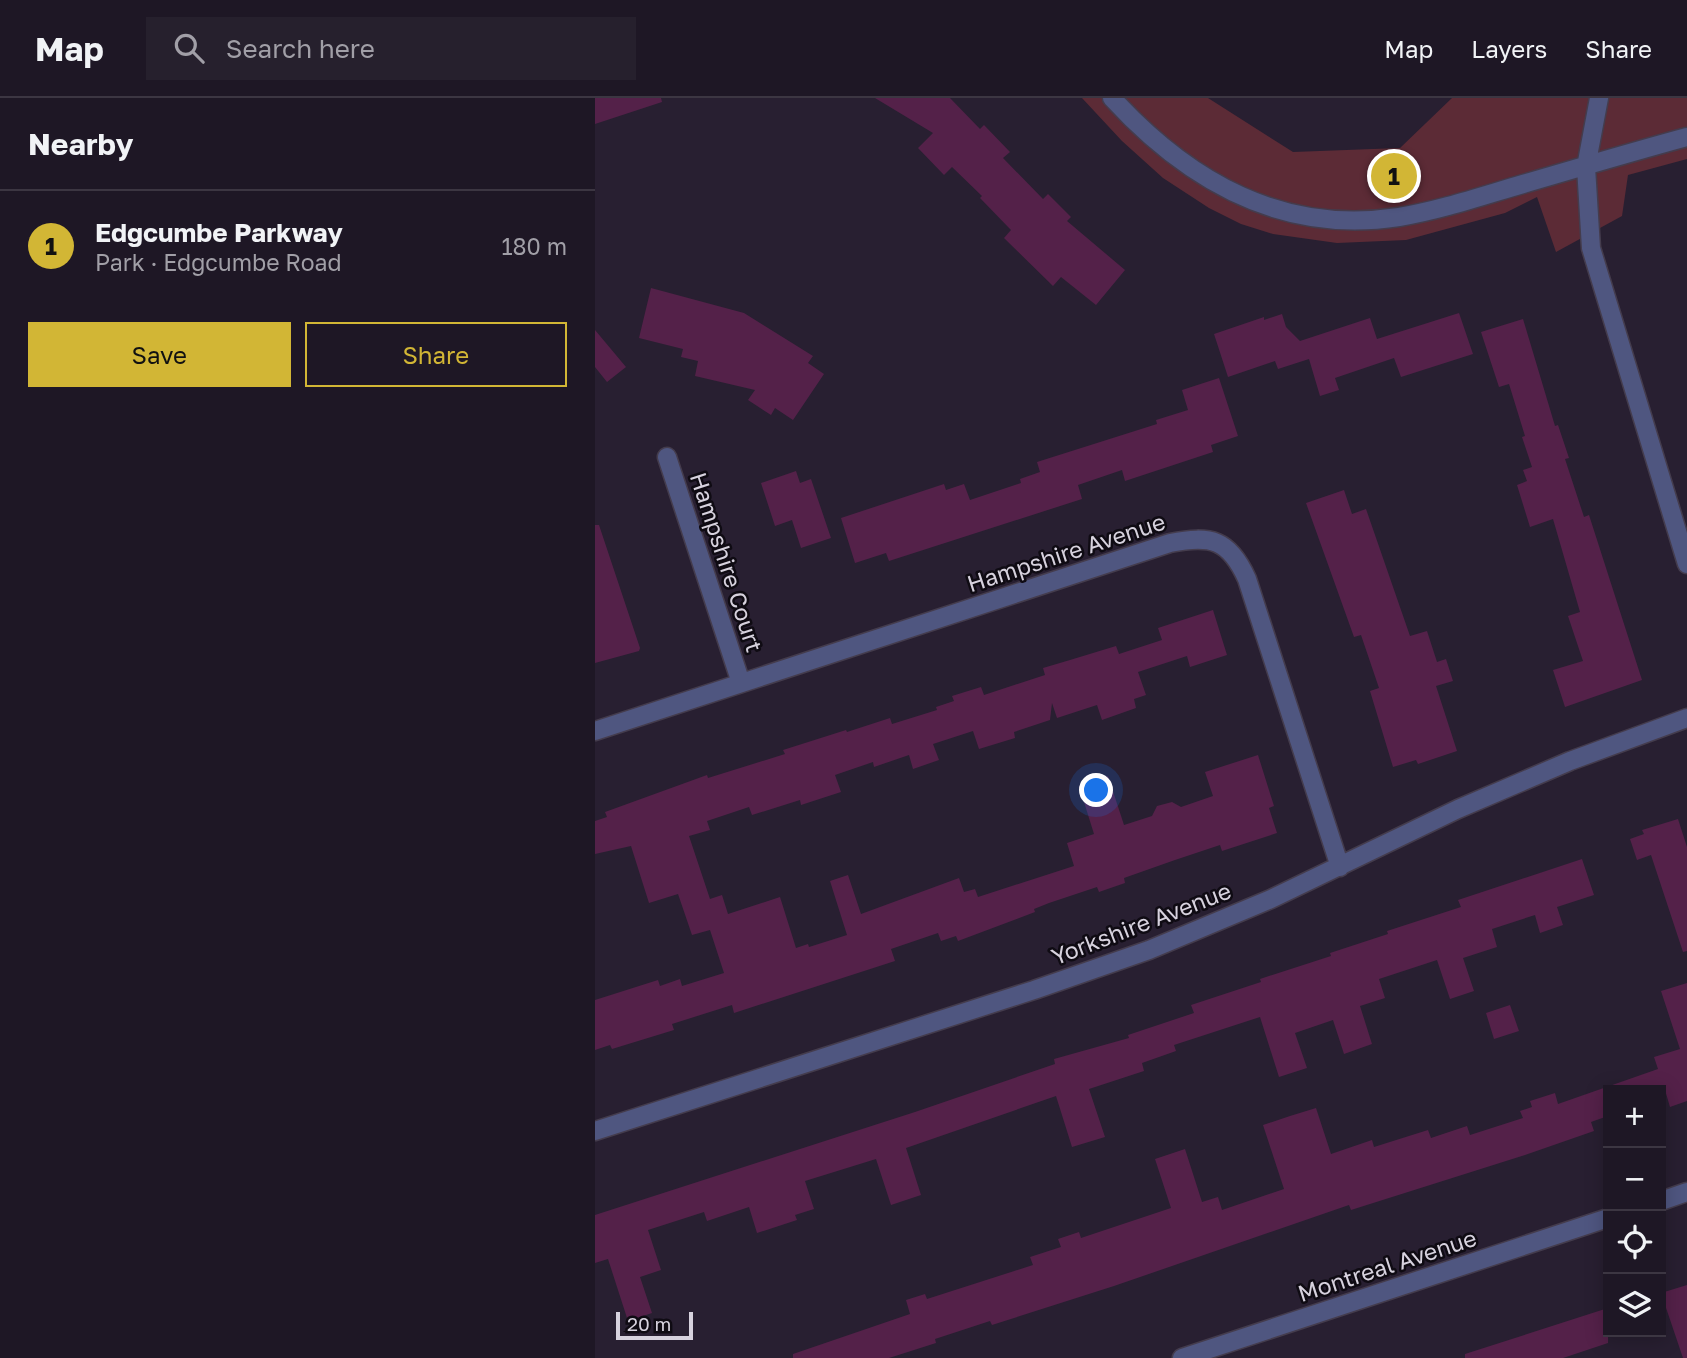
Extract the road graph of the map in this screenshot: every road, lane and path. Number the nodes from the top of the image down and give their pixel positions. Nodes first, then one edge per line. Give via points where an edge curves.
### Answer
1 (1112, 98) edge
2 (1599, 98) edge
3 (1687, 137) edge
4 (1586, 167) junction
5 (667, 457) dead end
6 (1687, 564) edge
7 (741, 683) junction
8 (1687, 718) edge
9 (595, 731) edge
10 (1340, 867) junction
11 (595, 1131) edge
12 (1687, 1192) edge
13 (1666, 1199) edge
14 (1603, 1220) edge
15 (1182, 1358) edge

1 - 4 street via 1201,177 1242,198 1325,219 1400,217
2 - 4 street
3 - 4 street
4 - 6 street via 1586,207 1595,269
5 - 7 street, Hampshire Court
7 - 9 street, Hampshire Avenue
7 - 10 street, Hampshire Avenue via 1170,543 1198,537 1221,543 1237,556 1247,579
8 - 10 street, Yorkshire Avenue via 1458,809
10 - 11 street, Yorkshire Avenue via 1149,950
12 - 13 street
14 - 15 street, Montreal Avenue

